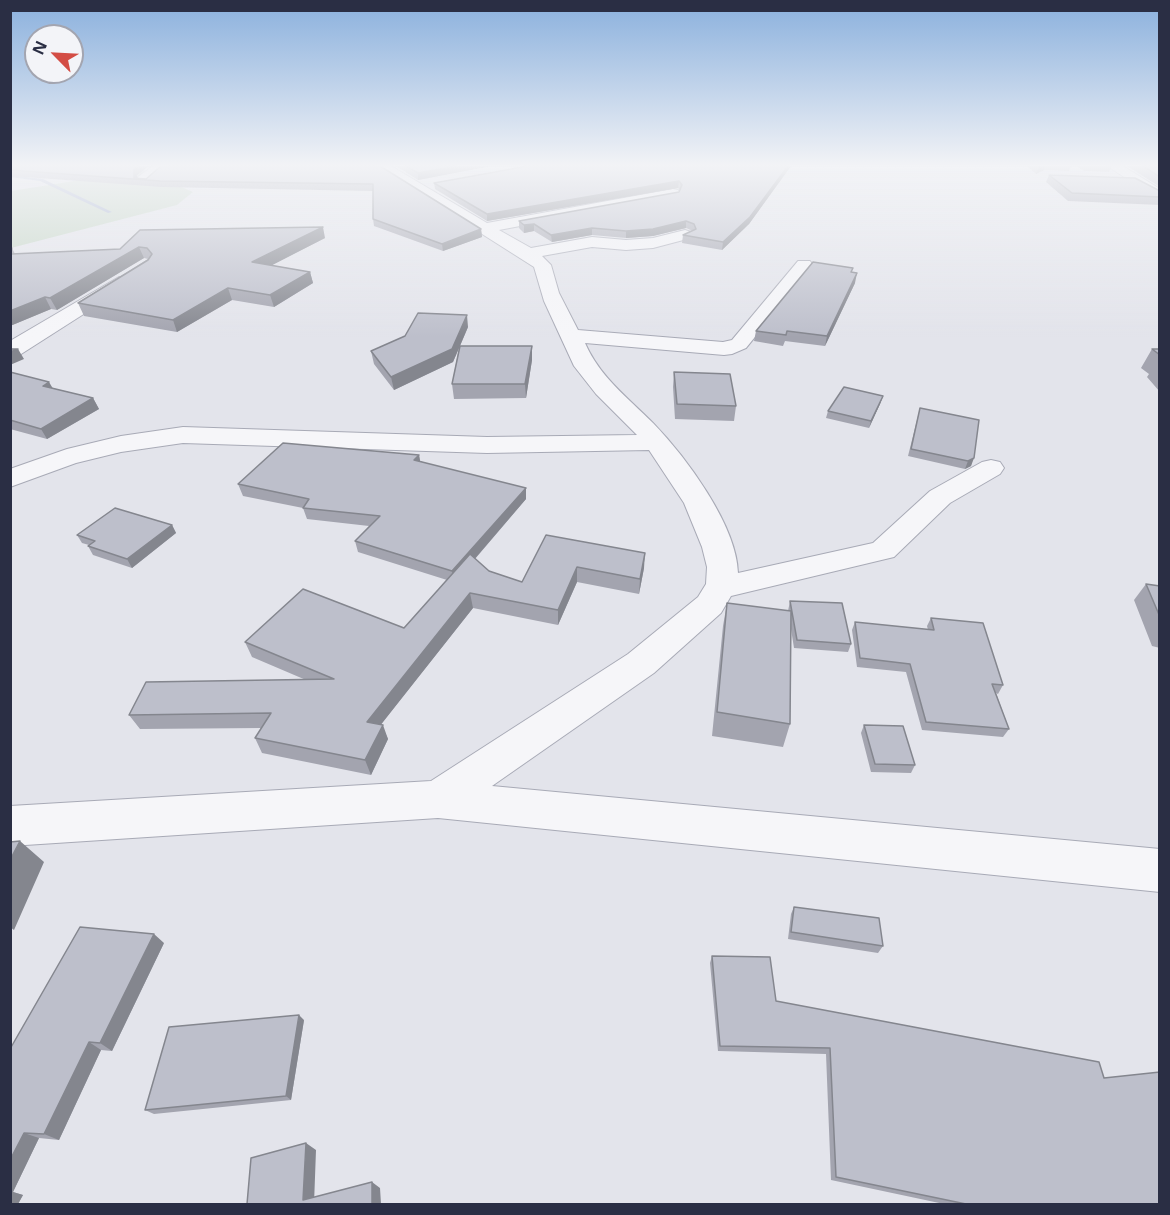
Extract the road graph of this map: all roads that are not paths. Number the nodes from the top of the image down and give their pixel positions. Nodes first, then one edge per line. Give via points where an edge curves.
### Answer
1 (477, 223) edge
2 (512, 223) edge
3 (484, 228) junction
4 (685, 235) edge
5 (528, 254) junction
6 (804, 265) dead end
7 (136, 272) edge
8 (570, 335) junction
9 (10, 351) edge
10 (657, 442) junction
11 (991, 468) dead end
12 (10, 479) edge
13 (722, 587) junction
14 (438, 799) junction
15 (10, 826) edge
16 (1160, 871) edge

1 - 3 street
2 - 3 street
3 - 5 street
4 - 5 street via 653,243 592,242
5 - 8 street via 542,265 556,312
6 - 8 street via 740,344 724,349
7 - 9 street
8 - 10 street via 590,374
10 - 12 street via 487,445 183,435 67,457
10 - 13 street via 697,498 724,566
11 - 13 street via 940,497 883,550
13 - 14 street via 700,615 658,652
14 - 15 street
14 - 16 street

